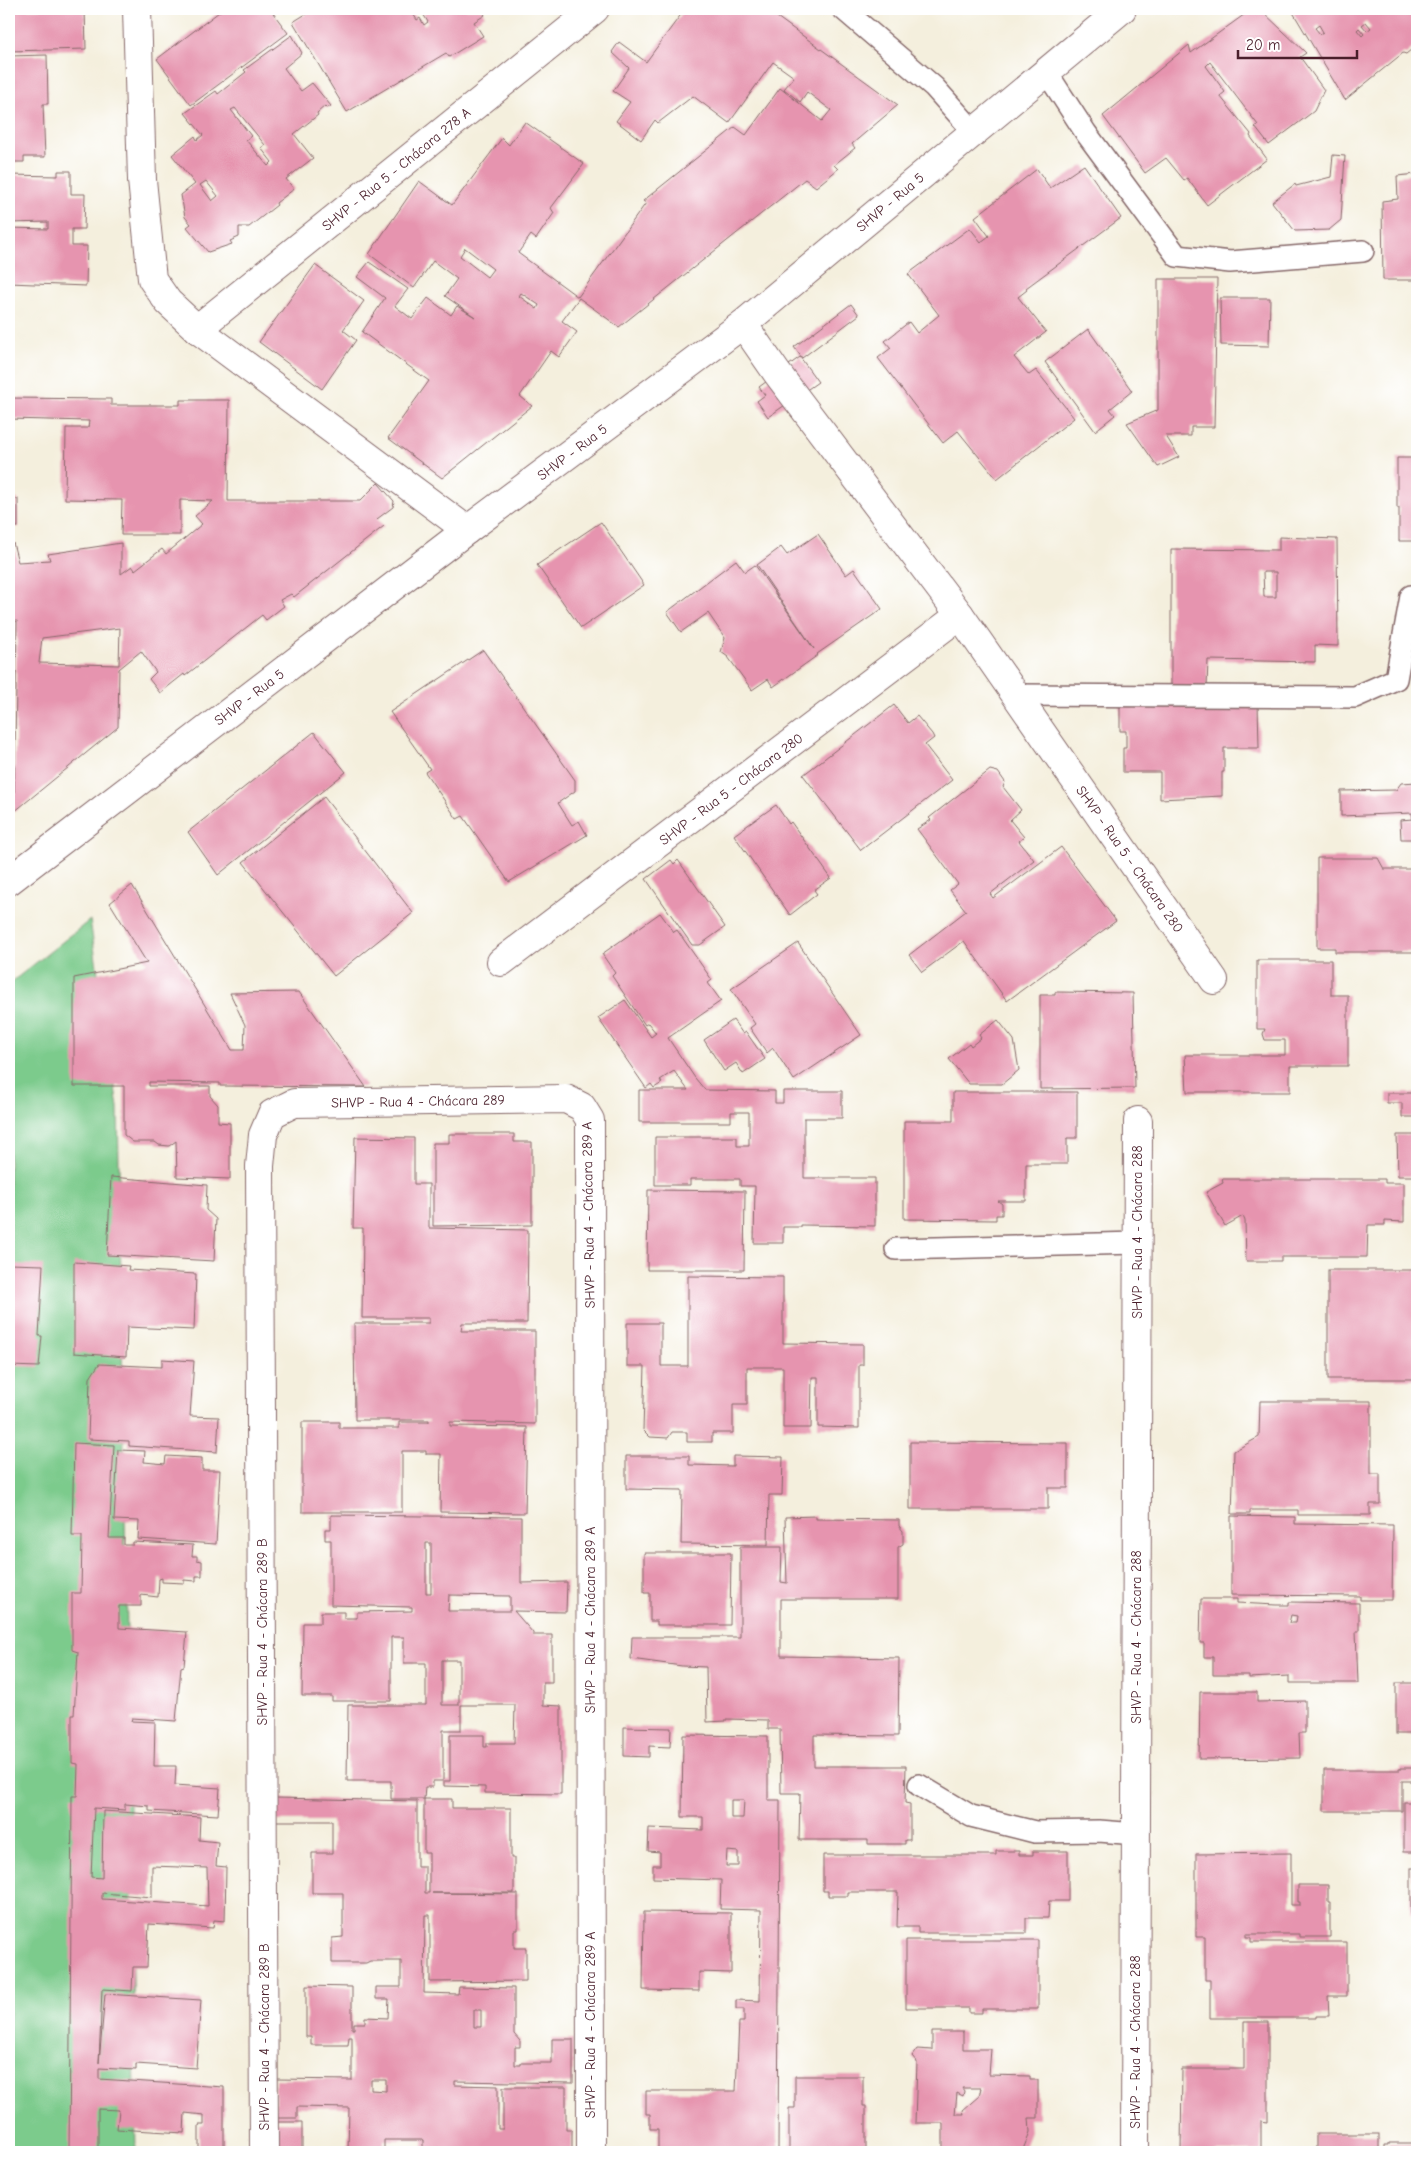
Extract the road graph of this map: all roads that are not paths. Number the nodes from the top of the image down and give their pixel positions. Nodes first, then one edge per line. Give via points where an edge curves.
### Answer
1 (137, 9) edge
2 (595, 9) edge
3 (843, 9) edge
4 (1122, 9) edge
5 (1047, 73) junction
6 (974, 132) junction
7 (1363, 251) dead end
8 (743, 324) junction
9 (197, 329) junction
10 (467, 530) junction
11 (1411, 596) dead end
12 (960, 615) junction
13 (1016, 695) junction
14 (9, 881) edge
15 (501, 962) dead end
16 (1214, 980) dead end
17 (566, 1099) joint
18 (272, 1114) joint
19 (1138, 1121) dead end
20 (1137, 1244) junction
21 (896, 1249) dead end
22 (919, 1785) dead end
23 (1136, 1834) junction
24 (264, 2152) edge
25 (590, 2152) edge
26 (1135, 2152) edge

1 - 9 street via 142,180 152,278 168,302
2 - 9 street, SHVP - Rua 5 - Chácara 278 A
3 - 6 lane via 934,87
4 - 5 street, SHVP - Rua 5
5 - 6 street, SHVP - Rua 5
5 - 7 lane via 1086,133 1177,256 1230,262
6 - 8 street, SHVP - Rua 5
8 - 10 street, SHVP - Rua 5
8 - 12 street, SHVP - Rua 5 - Chácara 280
9 - 10 street
10 - 14 street, SHVP - Rua 5
11 - 13 lane via 1396,680 1355,697
12 - 13 street, SHVP - Rua 5 - Chácara 280
12 - 15 street, SHVP - Rua 5 - Chácara 280
13 - 16 street, SHVP - Rua 5 - Chácara 280
17 - 18 street, SHVP - Rua 4 - Chácara 289 via 294,1103
17 - 25 street, SHVP - Rua 4 - Chácara 289 A via 582,1107 590,1120
18 - 24 street, SHVP - Rua 4 - Chácara 289 B via 263,1135 260,1166
19 - 20 street, SHVP - Rua 4 - Chácara 288
20 - 21 lane
20 - 23 street, SHVP - Rua 4 - Chácara 288
22 - 23 lane via 971,1816 1035,1832
23 - 26 street, SHVP - Rua 4 - Chácara 288

